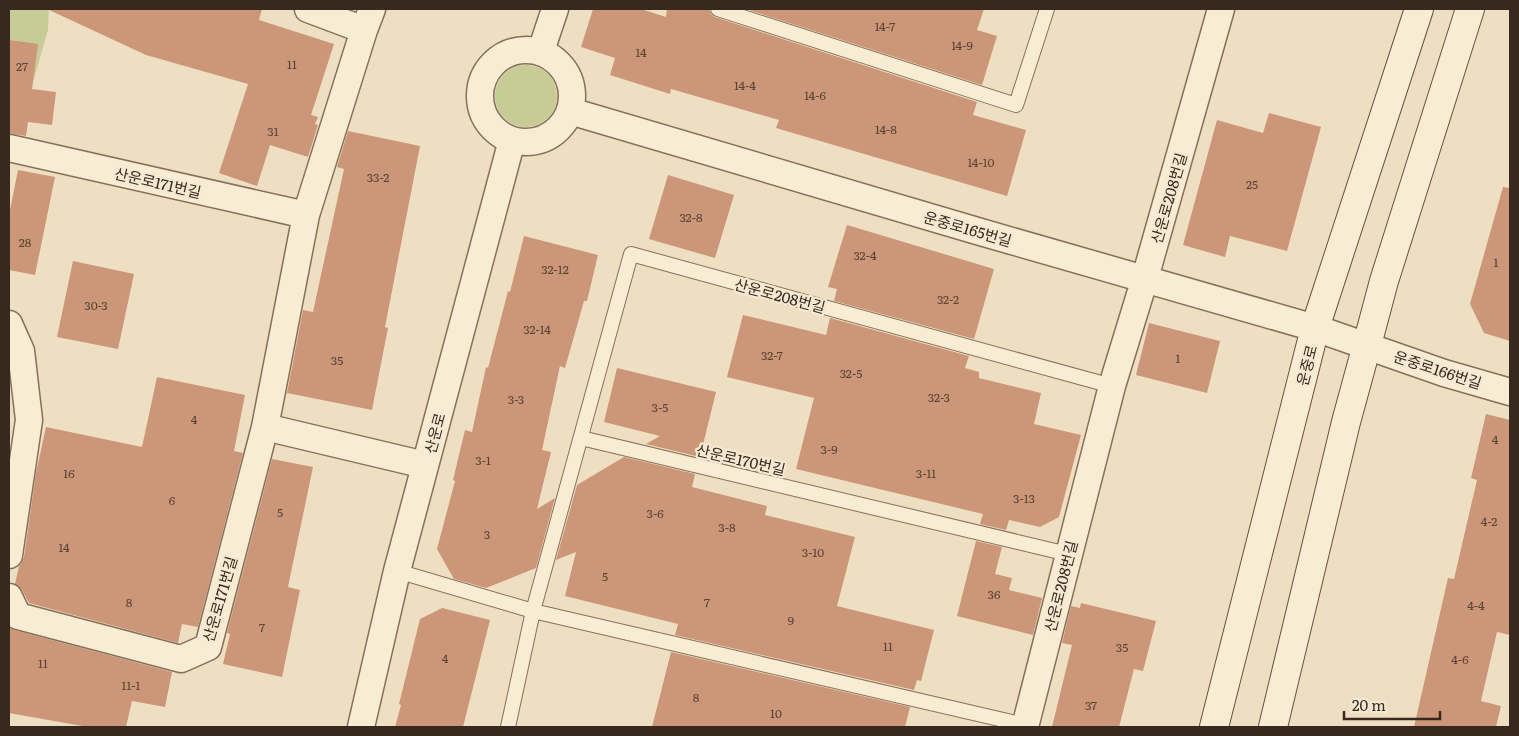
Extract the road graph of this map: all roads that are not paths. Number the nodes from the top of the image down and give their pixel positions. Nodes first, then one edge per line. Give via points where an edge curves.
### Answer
1 (308, 9) edge
2 (555, 9) edge
3 (718, 9) edge
4 (1047, 9) edge
5 (1221, 9) edge
6 (1419, 9) edge
7 (1470, 9) edge
8 (368, 20) edge
9 (541, 52) junction
10 (570, 111) junction
11 (512, 140) junction
12 (9, 148) edge
13 (306, 215) junction
14 (1145, 278) junction
15 (9, 324) edge
16 (1315, 328) junction
17 (1367, 345) junction
18 (1112, 386) junction
19 (1510, 392) edge
20 (265, 427) junction
21 (581, 438) junction
22 (426, 465) junction
23 (1068, 554) junction
24 (9, 555) edge
25 (397, 571) junction
26 (9, 597) edge
27 (533, 611) junction
28 (1025, 726) edge
29 (361, 727) edge
30 (508, 727) edge
31 (1214, 727) edge
32 (1273, 727) edge

1 - 8 street
2 - 9 street
3 - 4 lane via 1016,105
5 - 14 street, 산운로208번길
6 - 16 main road, 운중로
7 - 17 main road
8 - 13 street, 산운로171번길
9 - 10 street via 554,58 571,82
9 - 11 street via 527,49 499,58 482,81 480,96 485,117 499,134
10 - 11 street via 564,124 553,134 526,143
10 - 14 street, 운중로165번길
11 - 22 street, 산운로
12 - 13 street, 산운로171번길
13 - 20 street, 산운로171번길
14 - 16 street, 운중로165번길
14 - 18 street, 산운로208번길
15 - 24 street via 21,351 29,420
16 - 17 street, 운중로165번길
16 - 31 main road, 운중로
17 - 19 street, 운중로166번길 via 1444,373
17 - 32 main road
18 - 21 lane, 산운로208번길 via 631,254
18 - 23 street, 산운로208번길
20 - 22 street
20 - 26 street, 산운로171번길 via 208,647 181,659 18,616
21 - 23 lane, 산운로170번길
21 - 27 lane
22 - 25 street, 산운로
23 - 28 street, 산운로208번길
25 - 27 lane
25 - 29 street, 산운로
27 - 28 lane
27 - 30 lane

